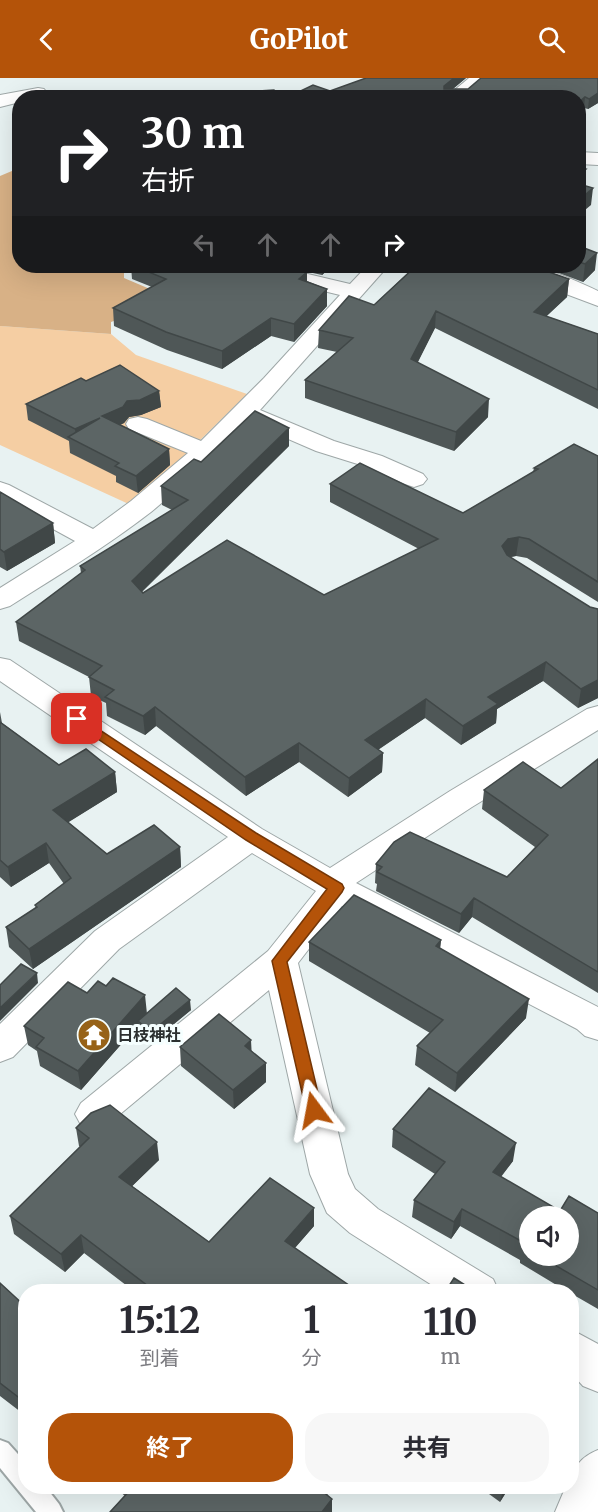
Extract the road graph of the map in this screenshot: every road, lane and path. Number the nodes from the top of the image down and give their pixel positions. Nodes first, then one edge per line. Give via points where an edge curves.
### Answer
1 (480, 78) edge
2 (464, 90) edge
3 (277, 273) edge
4 (372, 273) edge
5 (533, 273) edge
6 (354, 292) junction
7 (598, 299) edge
8 (244, 415) junction
9 (138, 424) dead end
10 (205, 450) junction
11 (414, 479) dead end
12 (0, 490) edge
13 (93, 540) junction
14 (0, 600) edge
15 (0, 667) edge
16 (598, 716) edge
17 (251, 837) junction
18 (333, 886) junction
19 (281, 960) junction
20 (598, 1026) edge
21 (0, 1047) edge
22 (94, 1114) edge
23 (465, 1284) edge
24 (579, 1355) edge
25 (598, 1372) edge
26 (0, 1451) edge
27 (18, 1472) edge
28 (598, 1472) edge
29 (36, 1494) edge
30 (51, 1512) edge
31 (577, 1512) edge

1 - 2 street
3 - 6 street
4 - 6 street
5 - 7 street
6 - 8 street
8 - 10 street
8 - 11 street via 259,417
9 - 10 street
10 - 13 street via 158,493
12 - 13 street
13 - 14 street
15 - 17 street
16 - 18 street via 461,799
17 - 18 street
17 - 21 street via 107,940
18 - 19 street
18 - 20 street
19 - 22 street
19 - 23 street via 329,1174 341,1201 364,1221
24 - 25 street
26 - 27 lane
28 - 31 street
29 - 30 lane

